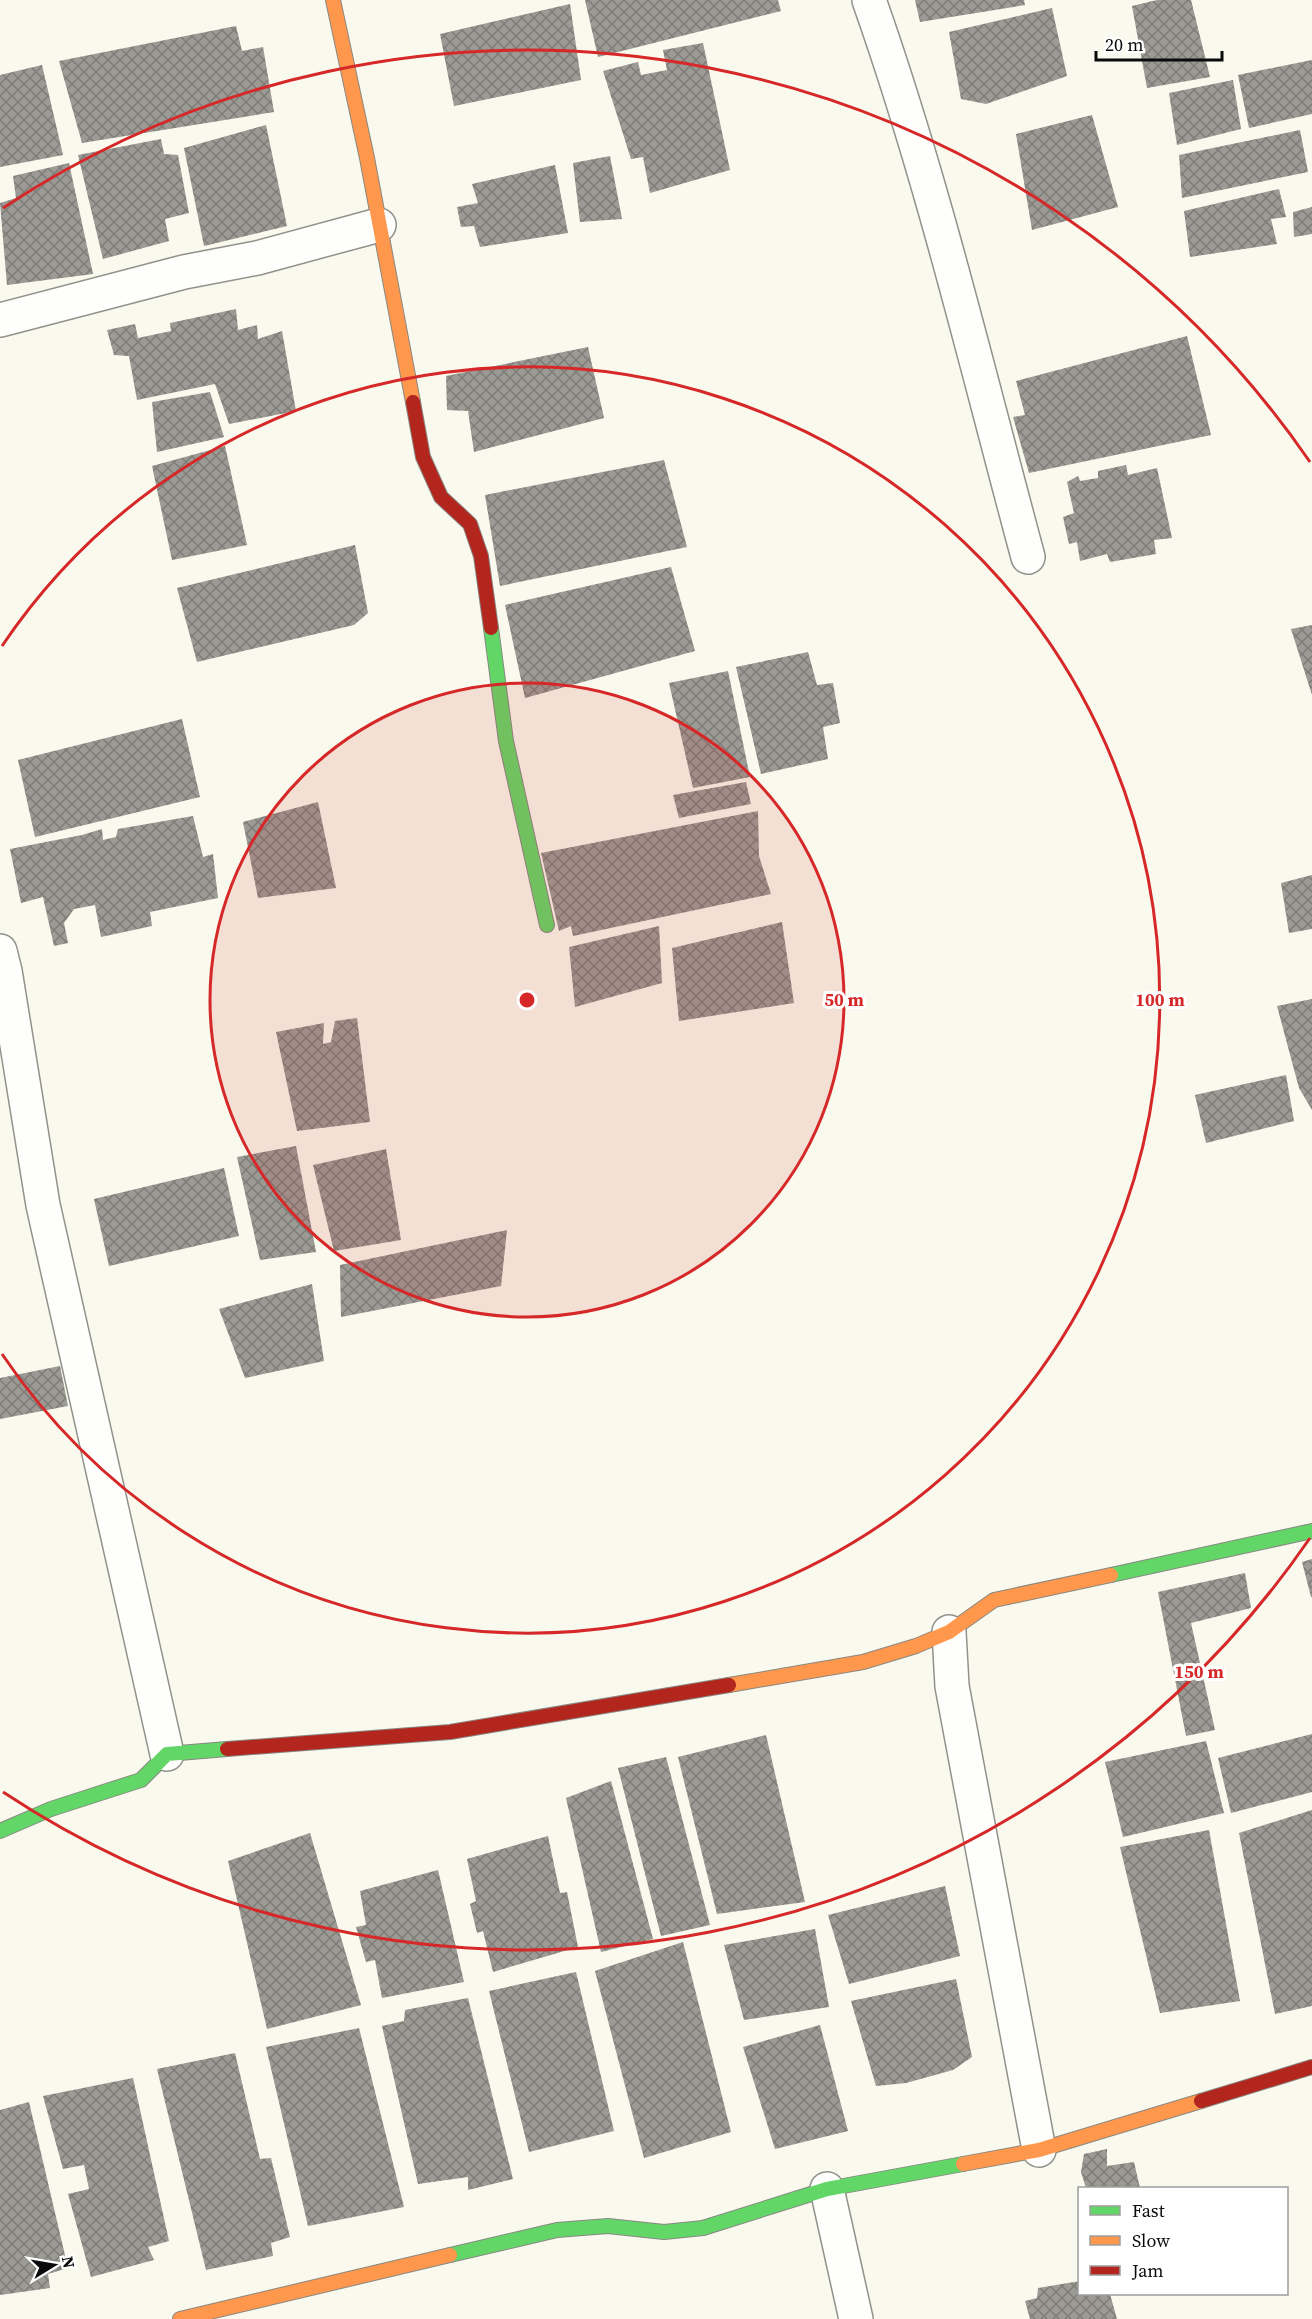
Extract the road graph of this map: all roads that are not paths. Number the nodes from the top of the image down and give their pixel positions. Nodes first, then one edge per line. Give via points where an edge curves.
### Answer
1 (333, 0) edge
2 (869, 0) edge
3 (379, 225) junction
4 (0, 320) edge
5 (1028, 557) dead end
6 (548, 925) dead end
7 (0, 951) edge
8 (1312, 1531) edge
9 (949, 1632) junction
10 (167, 1754) junction
11 (0, 1832) edge
12 (1312, 2067) edge
13 (1039, 2150) junction
14 (827, 2189) junction
15 (180, 2319) edge
16 (856, 2319) edge

1 - 3 street
2 - 5 street via 898,82
3 - 4 street
3 - 6 street via 423,457 441,496 470,524 481,556 506,741
7 - 10 street via 44,1205
8 - 9 street via 994,1600
9 - 10 street via 862,1662 450,1732
9 - 13 street via 952,1686
10 - 11 street via 141,1780 51,1809
12 - 13 street
13 - 14 street
14 - 15 street via 703,2228 664,2232 608,2226 557,2230
14 - 16 street

